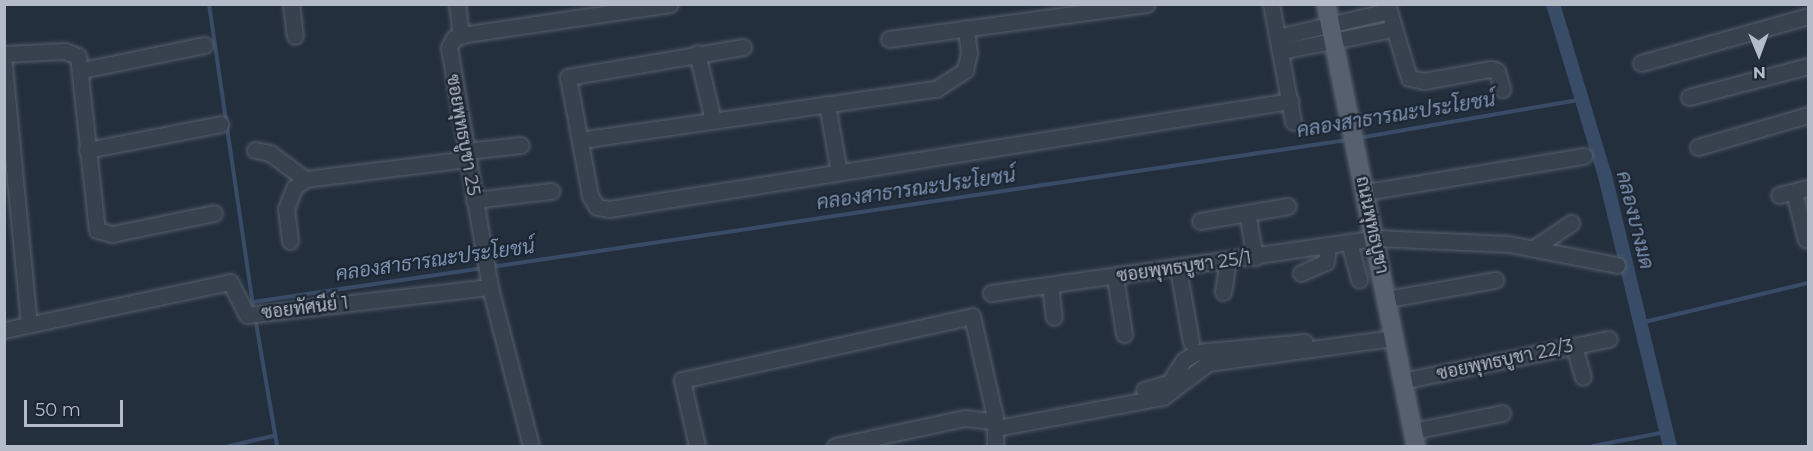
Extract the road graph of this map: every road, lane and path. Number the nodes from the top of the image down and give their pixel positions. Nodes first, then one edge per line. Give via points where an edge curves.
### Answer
1 (291, 4) edge
2 (457, 4) edge
3 (670, 4) edge
4 (1147, 4) edge
5 (1271, 4) edge
6 (1326, 4) edge
7 (1388, 8) edge
8 (1809, 16) edge
9 (966, 28) junction
10 (1392, 29) junction
11 (1332, 32) junction
12 (295, 36) dead end
13 (461, 36) junction
14 (889, 39) dead end
15 (1279, 44) junction
16 (204, 45) dead end
17 (743, 47) dead end
18 (697, 53) junction
19 (4, 54) edge
20 (1641, 63) dead end
21 (4, 64) edge
22 (1809, 66) edge
23 (82, 70) junction
24 (1502, 89) dead end
25 (6, 94) edge
26 (1689, 97) dead end
27 (1290, 101) junction
28 (827, 104) junction
29 (1809, 116) edge
30 (713, 120) junction
31 (1293, 122) dead end
32 (220, 124) dead end
33 (580, 140) junction
34 (522, 145) dead end
35 (1698, 147) dead end
36 (87, 150) junction
37 (255, 150) dead end
38 (466, 155) junction
39 (1584, 156) dead end
40 (838, 172) junction
41 (305, 179) junction
42 (1801, 190) edge
43 (551, 191) dead end
44 (1366, 192) junction
45 (1779, 195) dead end
46 (474, 200) junction
47 (1288, 206) dead end
48 (214, 213) dead end
49 (1247, 213) junction
50 (1200, 221) dead end
51 (1572, 223) dead end
52 (1376, 238) junction
53 (1806, 240) dead end
54 (290, 241) dead end
55 (1349, 242) junction
56 (1328, 245) junction
57 (1534, 248) junction
58 (1255, 257) junction
59 (1228, 261) junction
60 (1617, 265) dead end
61 (1178, 269) junction
62 (1301, 273) dead end
63 (1115, 277) junction
64 (1359, 280) dead end
65 (1495, 280) dead end
66 (1050, 286) junction
67 (490, 287) junction
68 (1224, 292) dead end
69 (991, 293) dead end
70 (1387, 299) junction
71 (1054, 317) dead end
72 (29, 319) junction
73 (4, 330) edge
74 (1124, 334) dead end
75 (1395, 338) junction
76 (1609, 339) dead end
77 (1191, 342) dead end
78 (1575, 346) junction
79 (1582, 376) dead end
80 (1402, 381) junction
81 (1502, 413) dead end
82 (996, 427) edge
83 (1415, 439) edge
84 (531, 447) edge
85 (697, 447) edge
86 (835, 447) edge

1 - 12 street
2 - 13 street
3 - 13 street
4 - 9 street
5 - 15 street
6 - 11 main road, ถนนพุทธบูชา
7 - 10 street
7 - 11 street
8 - 20 street
9 - 14 street
9 - 28 street via 968,62 955,80 936,89
10 - 11 street
10 - 24 street via 1414,81 1491,69 1497,71
11 - 15 street
11 - 44 main road, ถนนพุทธบูชา
13 - 38 street, ซอยพุทธบูชา 25 via 454,38 449,59
15 - 27 street
16 - 23 street
17 - 18 street
18 - 30 street
18 - 33 street via 573,73 568,86
19 - 23 street via 72,52
21 - 25 street
22 - 26 street
23 - 36 street
25 - 72 street
27 - 31 street
27 - 40 street
28 - 30 street
28 - 40 street
29 - 35 street
30 - 33 street
32 - 36 street
33 - 40 street via 590,196 597,207 609,209
34 - 38 street
36 - 48 street via 93,222 102,234
37 - 41 street via 270,153
38 - 41 street
38 - 46 street, ซอยพุทธบูชา 25
39 - 44 street
41 - 54 street via 294,188 286,209
42 - 45 street
42 - 53 street
43 - 46 street
44 - 52 main road, ถนนพุทธบูชา
46 - 67 street, ซอยพุทธบูชา 25
47 - 49 street
49 - 50 street
49 - 58 street
51 - 57 street
52 - 55 street, ซอยพุทธบูชา 25/1
52 - 57 street, ซอยพุทธบูชา 25/1
52 - 70 main road, ถนนพุทธบูชา
55 - 56 street, ซอยพุทธบูชา 25/1
55 - 64 street
56 - 58 street, ซอยพุทธบูชา 25/1
56 - 62 street via 1326,262
57 - 60 street, ซอยพุทธบูชา 25/1
58 - 59 street, ซอยพุทธบูชา 25/1
59 - 61 street, ซอยพุทธบูชา 25/1
59 - 68 street
61 - 63 street, ซอยพุทธบูชา 25/1
61 - 77 street
63 - 66 street, ซอยพุทธบูชา 25/1
63 - 74 street
65 - 70 street
66 - 69 street, ซอยพุทธบูชา 25/1
66 - 71 street
67 - 72 street, ซอยทัศนีย์ 1 via 253,315 243,314 230,282
67 - 84 street, ซอยพุทธบูชา 25
70 - 75 main road, ถนนพุทธบูชา
72 - 73 street, ซอยทัศนีย์ 1
75 - 80 main road, ถนนพุทธบูชา
75 - 82 street via 1208,363 1162,397
76 - 78 street, ซอยพุทธบูชา 22/3
78 - 79 street
78 - 80 street, ซอยพุทธบูชา 22/3
80 - 83 main road, ถนนพุทธบูชา
81 - 83 street
82 - 85 street via 972,316 682,380
82 - 86 street via 965,418

